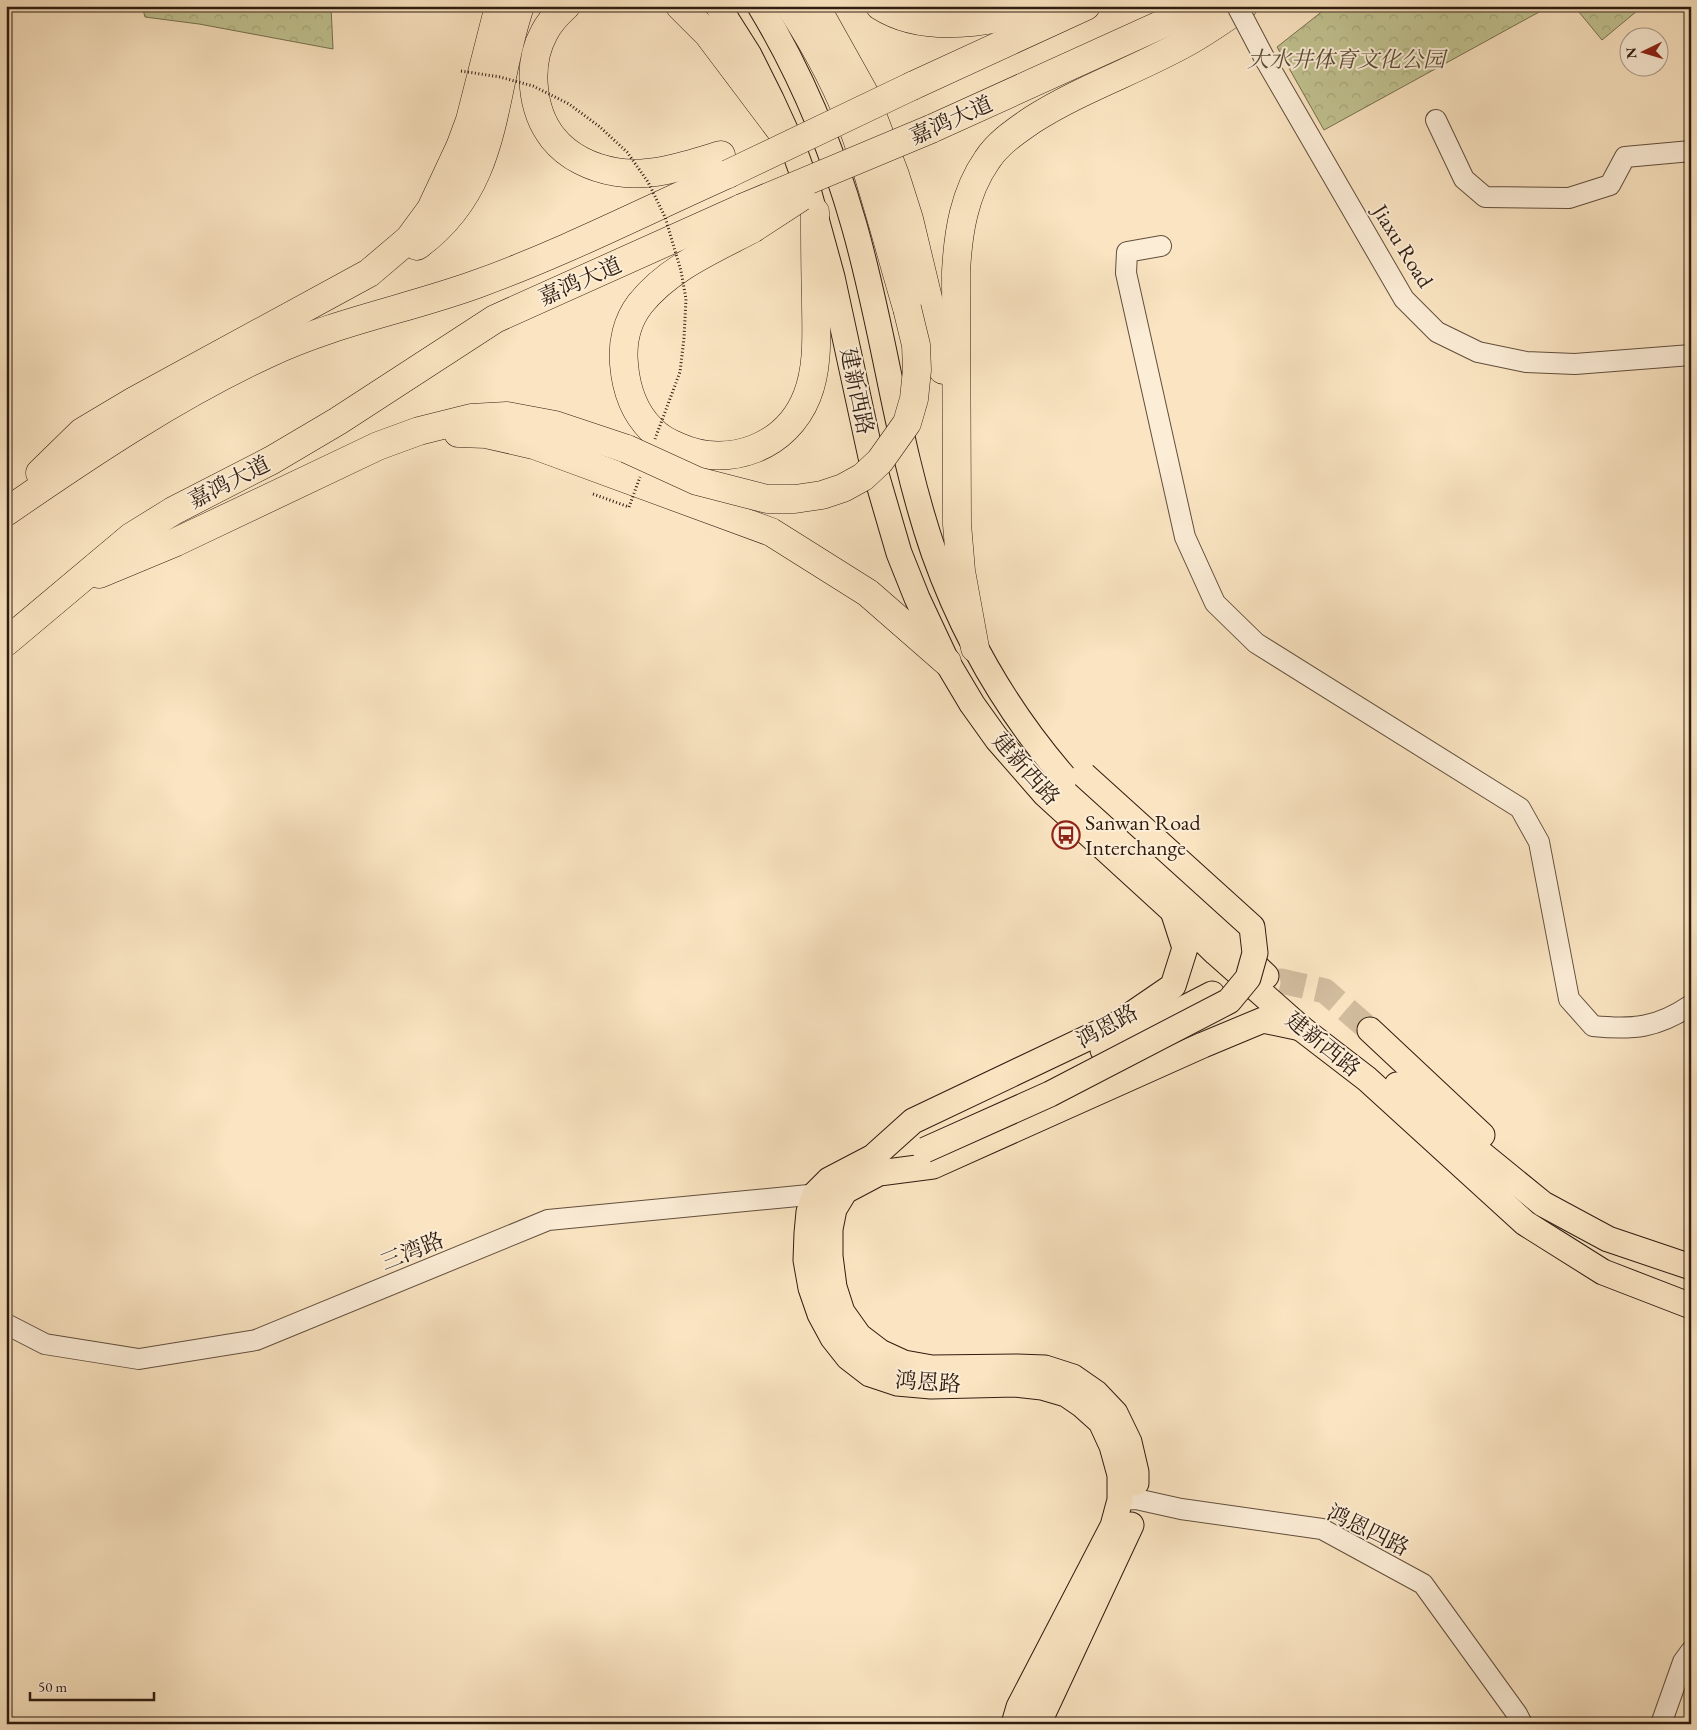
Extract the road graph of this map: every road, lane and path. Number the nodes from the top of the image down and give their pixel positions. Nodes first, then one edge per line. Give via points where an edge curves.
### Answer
1 (499, 6) edge
2 (520, 6) edge
3 (566, 6) edge
4 (680, 6) edge
5 (718, 6) edge
6 (760, 6) edge
7 (790, 6) edge
8 (880, 6) edge
9 (1045, 6) edge
10 (1086, 6) edge
11 (1202, 6) edge
12 (1237, 6) edge
13 (1243, 6) edge
14 (816, 7) edge
15 (461, 71) dead end
16 (1436, 120) dead end
17 (793, 147) junction
18 (1691, 151) edge
19 (724, 165) junction
20 (815, 212) junction
21 (747, 219) junction
22 (1161, 246) dead end
23 (369, 273) junction
24 (1691, 355) edge
25 (420, 431) junction
26 (641, 455) junction
27 (593, 494) dead end
28 (6, 506) edge
29 (6, 512) edge
30 (957, 524) junction
31 (72, 585) junction
32 (33, 619) junction
33 (6, 629) edge
34 (6, 642) edge
35 (975, 648) junction
36 (947, 662) junction
37 (1007, 701) junction
38 (1173, 912) junction
39 (1212, 994) dead end
40 (1691, 1005) edge
41 (1302, 1029) junction
42 (1370, 1030) tunnel mouth
43 (876, 1165) junction
44 (845, 1191) junction
45 (816, 1194) junction
46 (1543, 1204) junction
47 (1690, 1267) edge
48 (1691, 1306) edge
49 (6, 1324) edge
50 (1128, 1499) junction
51 (1691, 1651) edge
52 (1014, 1724) edge
53 (1038, 1724) edge
54 (1522, 1724) edge
55 (1661, 1724) edge

1 - 23 highway via 470,120 441,190 409,239
2 - 23 highway via 485,153 466,195 443,225 428,238
3 - 19 highway via 544,32 534,64 539,112 554,139 578,159 617,172
4 - 17 highway via 708,34
5 - 17 main road, 建新西路 via 749,55
6 - 35 main road, 建新西路 via 803,86 840,180 865,269 920,509 953,601
7 - 26 highway, bridge via 822,60 856,135 907,308 916,345 917,370 907,423 880,461 863,477 844,488 795,499 767,499 697,480
8 - 9 highway via 912,19 958,23 1015,15
10 - 19 highway, 嘉鸿大道, bridge via 912,86
11 - 21 highway, 嘉鸿大道, bridge via 855,162
12 - 24 street, Jiaxu Road, bridge via 1404,299 1436,332 1478,352 1526,362 1575,364
13 - 30 highway via 1188,41 1048,110 1004,140 987,159 973,185 958,240
14 - 30 highway via 863,91 896,175 909,219 940,344
15 - 26 path, bridge via 533,86 569,104 626,152 648,182 665,217 686,299 684,338 680,372
16 - 18 street via 1464,179 1485,197 1569,198 1610,185 1625,157
17 - 20 main road, 建新西路
19 - 29 highway, 嘉鸿大道 via 523,266 476,284 338,326 268,353 148,418
20 - 21 highway via 816,344 813,373 798,415 771,442 754,450 720,456 703,455 668,443 639,415 624,375 625,336 640,304 670,275
20 - 36 main road, 建新西路 via 884,505 917,598
21 - 31 highway, 嘉鸿大道 via 495,319 338,421 131,537
22 - 40 street via 1127,252 1126,273 1185,537 1216,603 1256,643 1520,808 1539,842 1569,999 1593,1026 1638,1027 1672,1018
23 - 28 highway via 82,432
25 - 26 highway via 471,418 507,416 555,424
25 - 31 highway via 378,446 176,542
25 - 36 highway via 486,434 534,444 771,532 868,593
26 - 27 path, bridge via 629,507
30 - 35 highway via 961,571
31 - 32 highway, 嘉鸿大道
32 - 33 street
32 - 34 highway, 嘉鸿大道
35 - 37 main road, 建新西路
36 - 38 main road, 建新西路 via 997,740 1045,794
37 - 43 main road, bridge via 1252,927 1256,953 1248,978 1229,1001 1050,1094 925,1150
37 - 46 main road, 建新西路 via 1055,768 1081,796 1286,995
38 - 41 main road, 建新西路
38 - 43 main road, 鸿恩路 via 1185,948 1172,986 1119,1024 913,1121
39 - 43 main road via 1103,1050 966,1112
41 - 43 main road, 鸿恩路 via 1263,1020 933,1166
41 - 48 main road, 建新西路 via 1367,1079 1525,1223 1603,1272
42 - 46 main road via 1497,1149
43 - 44 main road, 鸿恩路
43 - 45 main road, 鸿恩路 via 829,1180
44 - 45 street, 三湾路
44 - 50 main road, 鸿恩路 via 834,1209 830,1256 834,1287 842,1312 859,1336 904,1364 932,1368 1045,1368 1073,1377 1096,1393 1115,1413 1130,1442 1136,1472
45 - 49 street, 三湾路 via 548,1220 256,1340 139,1359 45,1344
45 - 50 main road, 鸿恩路 via 809,1212 807,1233 806,1260 811,1288 833,1338 848,1356 870,1374 897,1383 931,1386 1015,1384 1066,1394 1101,1422
46 - 47 main road, 建新西路 via 1608,1239
50 - 52 main road, 鸿恩路 via 1019,1707
50 - 53 main road, 鸿恩路 via 1130,1529
50 - 54 street, 鸿恩四路 via 1322,1529 1423,1584
51 - 55 street via 1683,1662

